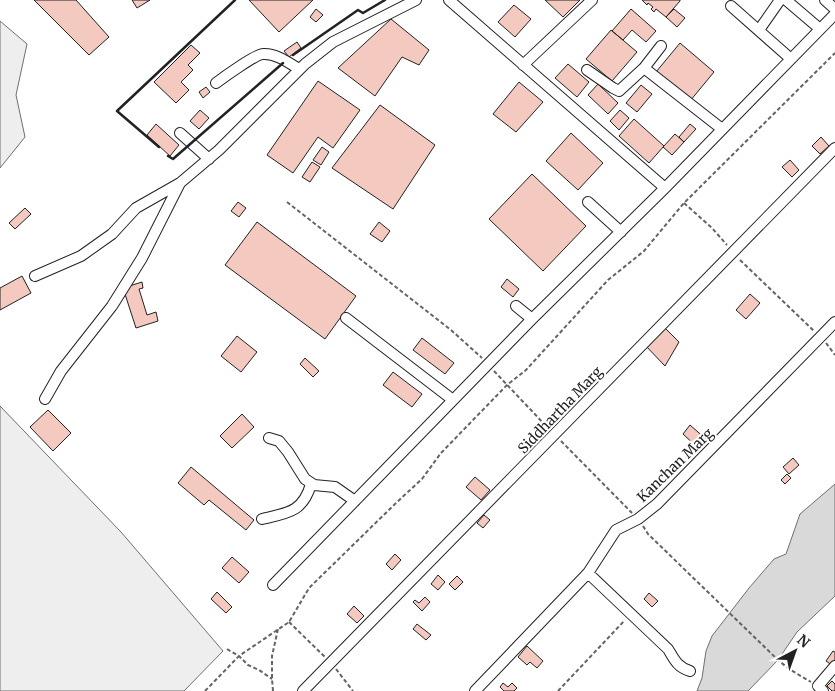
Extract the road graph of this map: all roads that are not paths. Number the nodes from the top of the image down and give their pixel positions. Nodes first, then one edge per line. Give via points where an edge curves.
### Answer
1 (416, 0) edge
2 (449, 0) edge
3 (592, 0) edge
4 (780, 0) edge
5 (786, 0) edge
6 (825, 0) edge
7 (732, 6) dead end
8 (835, 9) edge
9 (835, 14) edge
10 (820, 29) junction
11 (759, 30) junction
12 (661, 46) dead end
13 (791, 59) junction
14 (523, 64) junction
15 (644, 68) junction
16 (299, 69) junction
17 (587, 70) dead end
18 (216, 83) dead end
19 (722, 129) junction
20 (180, 133) dead end
21 (835, 148) edge
22 (209, 159) junction
23 (180, 183) junction
24 (665, 188) junction
25 (588, 202) dead end
26 (621, 232) junction
27 (35, 276) dead end
28 (516, 306) dead end
29 (346, 318) dead end
30 (532, 319) junction
31 (835, 322) edge
32 (45, 399) dead end
33 (453, 400) junction
34 (269, 438) dead end
35 (311, 484) junction
36 (355, 501) junction
37 (262, 520) dead end
38 (588, 574) junction
39 (273, 585) dead end
40 (835, 666) edge
41 (690, 671) dead end
42 (820, 689) edge
43 (303, 691) edge
44 (475, 691) edge

1 - 16 street via 333,42
2 - 14 street
3 - 14 street
4 - 11 street
5 - 10 street
6 - 8 street
7 - 11 street
9 - 10 street
10 - 13 street
11 - 13 street
12 - 15 street
13 - 19 street
14 - 24 street
15 - 17 street via 619,91
15 - 19 street
16 - 18 street via 274,56 262,54
16 - 22 street
19 - 24 street
20 - 22 street
21 - 43 street, Siddhartha Marg
22 - 23 street
23 - 27 street via 136,208 112,234 81,256
23 - 32 street via 142,258 112,306 61,371
24 - 26 street
25 - 26 street
26 - 30 street
28 - 30 street
29 - 33 street
30 - 33 street
31 - 38 street, Kanchan Marg via 657,504 616,530
33 - 36 street
34 - 35 street via 279,441 304,479
35 - 36 street via 335,487
35 - 37 street via 295,510
36 - 39 street
38 - 41 street via 668,649 675,661
38 - 44 street, Kanchan Marg
40 - 42 street

